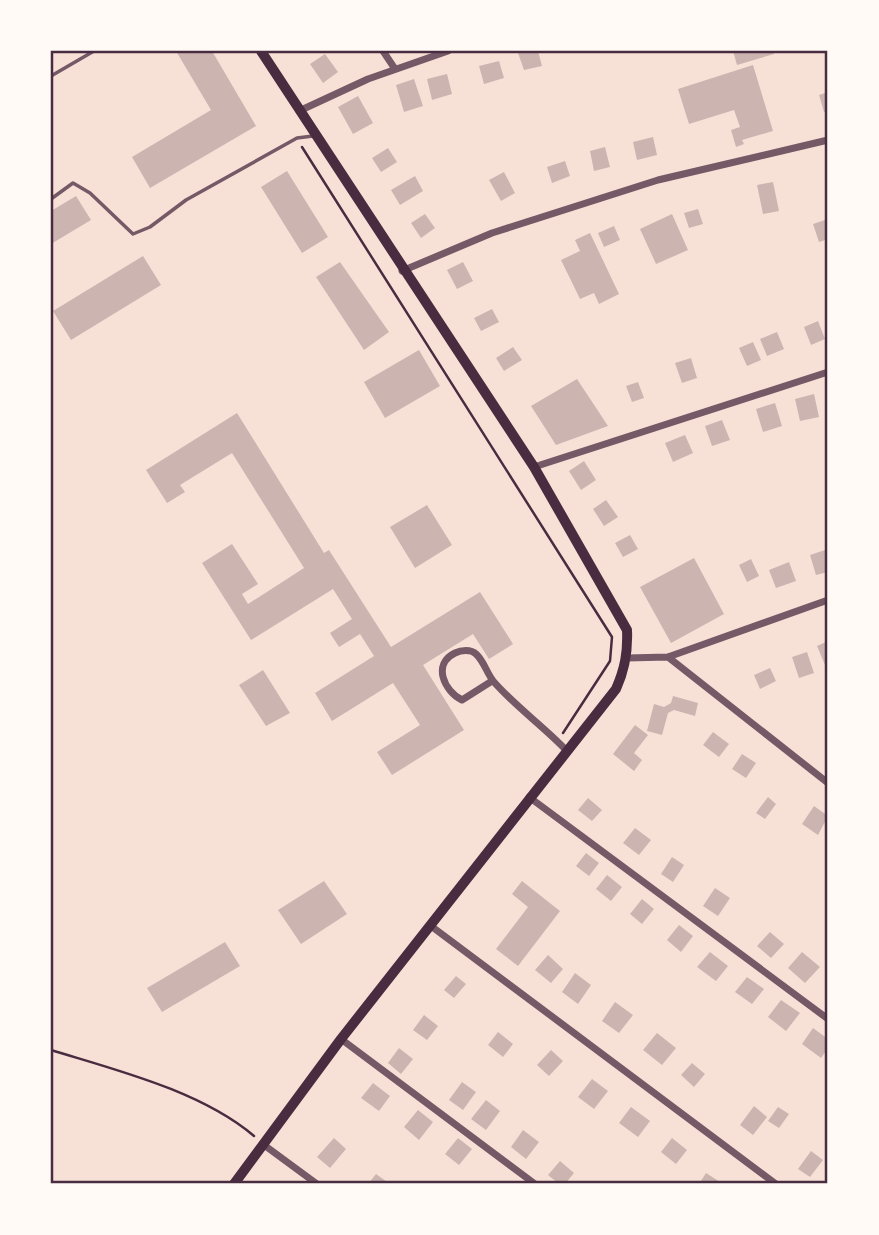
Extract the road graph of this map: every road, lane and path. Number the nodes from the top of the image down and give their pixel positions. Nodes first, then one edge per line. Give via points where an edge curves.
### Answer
1 (94, 51) edge
2 (261, 51) edge
3 (383, 51) edge
4 (448, 51) edge
5 (395, 69) junction
6 (51, 76) edge
7 (299, 111) junction
8 (315, 136) junction
9 (297, 138) junction
10 (828, 140) edge
11 (51, 199) edge
12 (402, 271) junction
13 (828, 372) edge
14 (534, 467) junction
15 (828, 600) edge
16 (668, 657) junction
17 (627, 658) junction
18 (492, 681) junction
19 (557, 741) junction
20 (566, 750) junction
21 (828, 783) edge
22 (529, 796) junction
23 (430, 926) junction
24 (828, 1019) edge
25 (341, 1039) junction
26 (51, 1050) edge
27 (264, 1145) junction
28 (234, 1184) edge
29 (317, 1184) edge
30 (535, 1184) edge
31 (776, 1184) edge

1 - 6 lane
2 - 7 main road
3 - 5 street
4 - 5 street
5 - 7 street
7 - 8 main road
8 - 9 lane
8 - 12 main road
9 - 11 lane via 133,234 73,183
9 - 19 path via 612,637 610,661
10 - 12 street via 658,180 492,233
12 - 14 main road
13 - 14 street
14 - 17 main road via 627,630
15 - 16 street
16 - 17 street
16 - 21 street
17 - 20 main road via 616,689
18 - 18 street via 476,654 468,650 455,653 443,669 443,683 451,695 462,699
18 - 19 street
19 - 20 street
20 - 22 main road
22 - 23 main road
22 - 24 street
23 - 25 main road
23 - 31 street
25 - 27 main road
25 - 30 street
26 - 27 path via 206,1106 241,1125
27 - 28 main road
27 - 29 street

